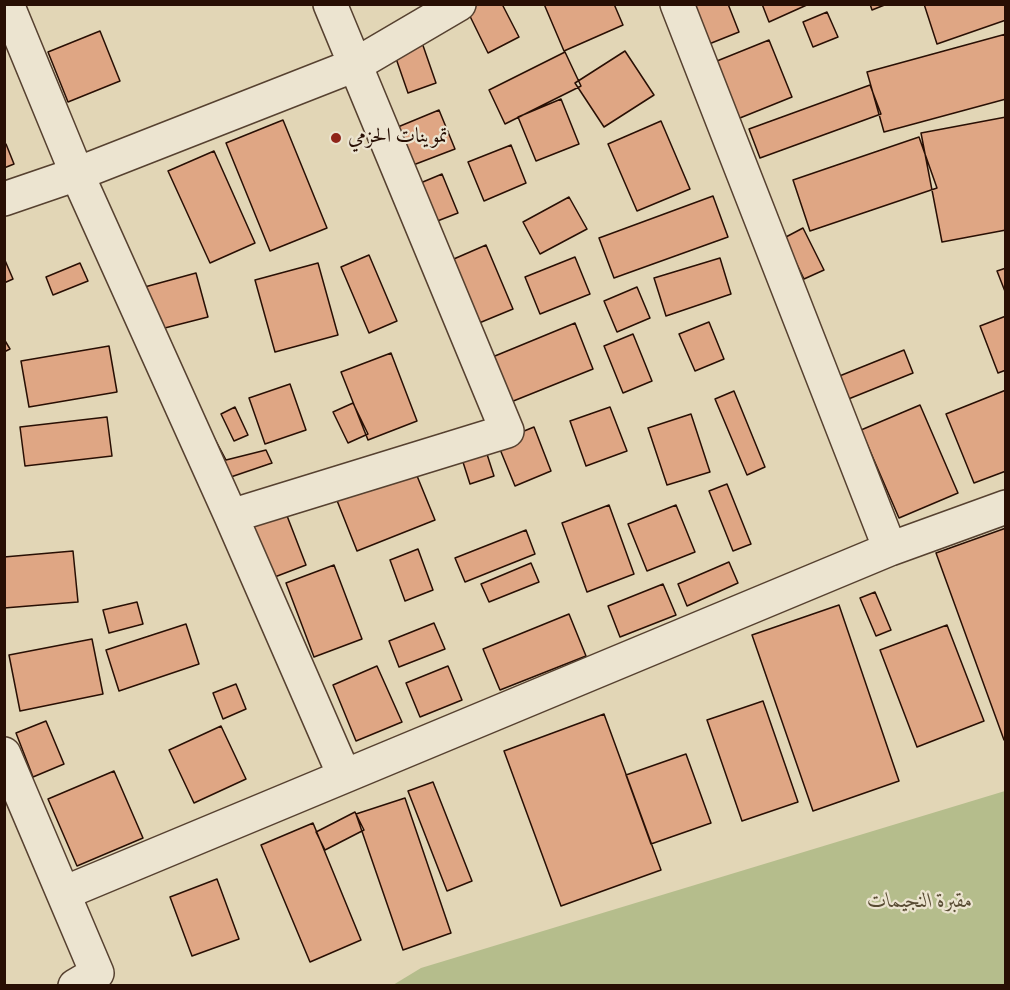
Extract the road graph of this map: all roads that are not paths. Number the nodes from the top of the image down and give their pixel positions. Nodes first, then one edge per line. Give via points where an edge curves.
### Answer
1 (7, 4) edge
2 (330, 4) edge
3 (459, 4) edge
4 (677, 4) edge
5 (355, 65) junction
6 (77, 174) junction
7 (4, 199) edge
8 (1005, 507) edge
9 (231, 516) junction
10 (890, 549) junction
11 (4, 754) edge
12 (344, 775) junction
13 (64, 892) junction
14 (75, 986) edge

1 - 6 street
2 - 5 street
3 - 5 street
4 - 10 street
5 - 6 street
5 - 9 street via 507,431
6 - 7 street
6 - 9 street
8 - 10 street
9 - 12 street
10 - 12 street
11 - 13 street
12 - 13 street
13 - 14 street via 98,973

